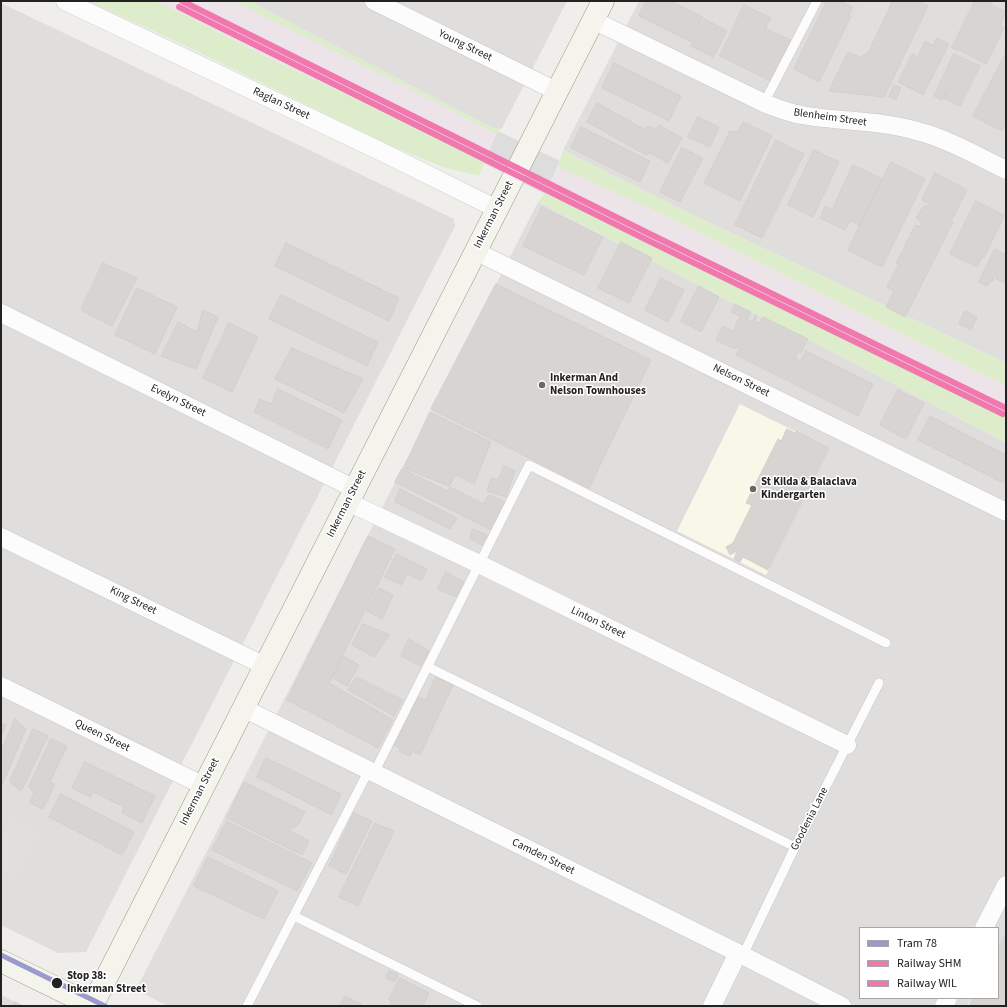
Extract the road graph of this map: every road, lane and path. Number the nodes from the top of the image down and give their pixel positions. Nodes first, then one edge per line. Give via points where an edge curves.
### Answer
1 (65, 1) edge
2 (374, 1) edge
3 (603, 1) edge
4 (817, 1) edge
5 (593, 20) junction
6 (556, 91) junction
7 (764, 103) junction
8 (1006, 170) edge
9 (497, 209) junction
10 (475, 251) junction
11 (1, 314) edge
12 (351, 495) junction
13 (1006, 512) edge
14 (1, 537) edge
15 (479, 564) junction
16 (886, 644) dead end
17 (265, 666) junction
18 (428, 667) junction
19 (879, 683) dead end
20 (1, 686) edge
21 (243, 708) junction
22 (847, 745) junction
23 (371, 772) junction
24 (204, 786) junction
25 (795, 847) junction
26 (1006, 885) edge
27 (294, 916) junction
28 (985, 927) edge
29 (741, 954) junction
30 (1, 961) edge
31 (92, 1006) edge
32 (247, 1006) edge
33 (477, 1006) edge
34 (712, 1006) edge
35 (842, 1006) edge

1 - 9 street, Raglan Street
2 - 6 street, Young Street
3 - 5 street, Inkerman Street
4 - 7 lane
5 - 6 street, Inkerman Street
5 - 7 street, Blenheim Street
6 - 9 street, Inkerman Street
7 - 8 street, Blenheim Street via 801,115 917,131 946,141
9 - 10 street, Inkerman Street
10 - 12 street, Inkerman Street
10 - 13 street, Nelson Street
11 - 12 street, Evelyn Street
12 - 15 street, Linton Street
12 - 17 street, Inkerman Street
14 - 17 street, King Street
15 - 16 lane via 529,465
15 - 18 lane
15 - 22 street, Linton Street
17 - 21 street, Inkerman Street
18 - 23 lane
18 - 25 lane
19 - 22 lane, Goodenia Lane
20 - 24 street, Queen Street
21 - 23 street, Camden Street
21 - 24 street, Inkerman Street
22 - 25 lane, Goodenia Lane
23 - 27 lane
23 - 29 street, Camden Street
24 - 31 street, Inkerman Street
25 - 29 lane, Goodenia Lane
26 - 28 street
27 - 32 lane
27 - 33 lane
29 - 34 street
29 - 35 street, Camden Street
30 - 31 street

